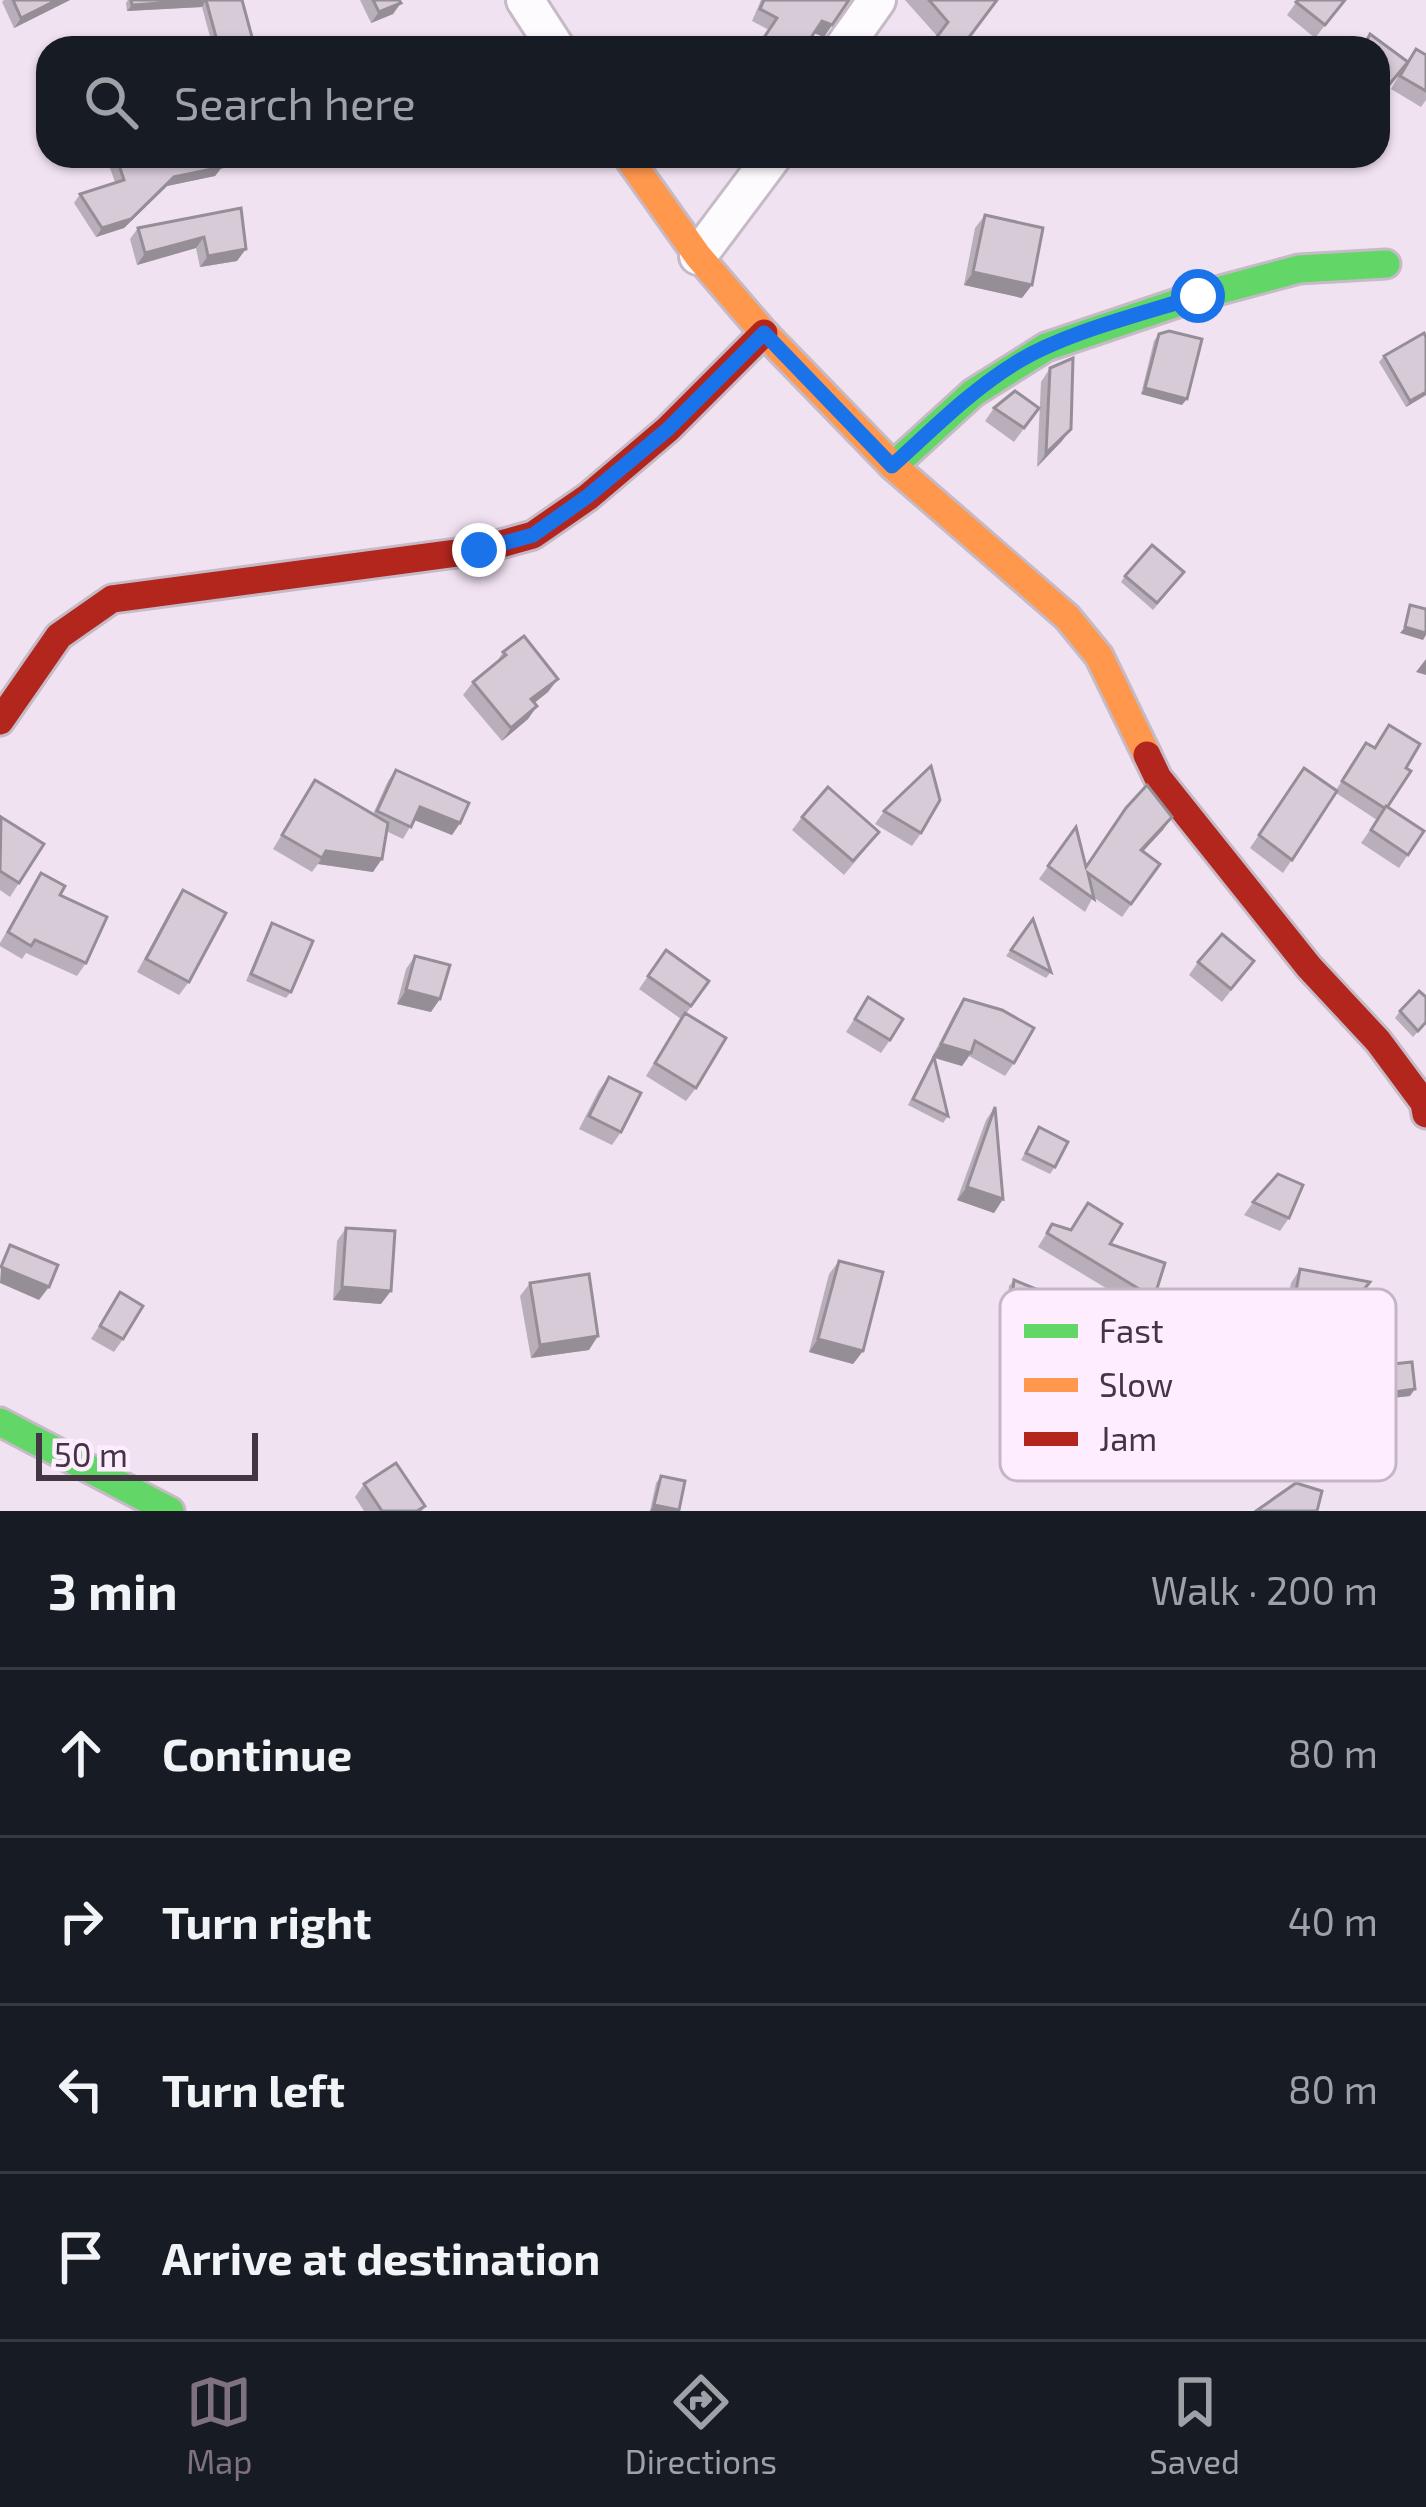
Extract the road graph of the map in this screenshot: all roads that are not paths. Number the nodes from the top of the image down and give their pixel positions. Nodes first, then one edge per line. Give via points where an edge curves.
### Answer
1 (525, 0) edge
2 (877, 0) edge
3 (548, 36) edge
4 (852, 36) edge
5 (636, 168) edge
6 (764, 168) edge
7 (698, 256) junction
8 (1386, 264) dead end
9 (764, 333) junction
10 (892, 466) junction
11 (0, 721) edge
12 (1426, 1114) edge
13 (0, 1421) edge
14 (170, 1511) edge

1 - 3 street
2 - 4 street
5 - 7 street
6 - 7 street
7 - 9 street
8 - 10 street via 1299,269 1046,347 973,393
9 - 10 street
9 - 11 street via 668,429 533,535 479,550 112,599 52,640
10 - 12 street via 1078,630 1099,656 1158,778 1378,1041
13 - 14 street

